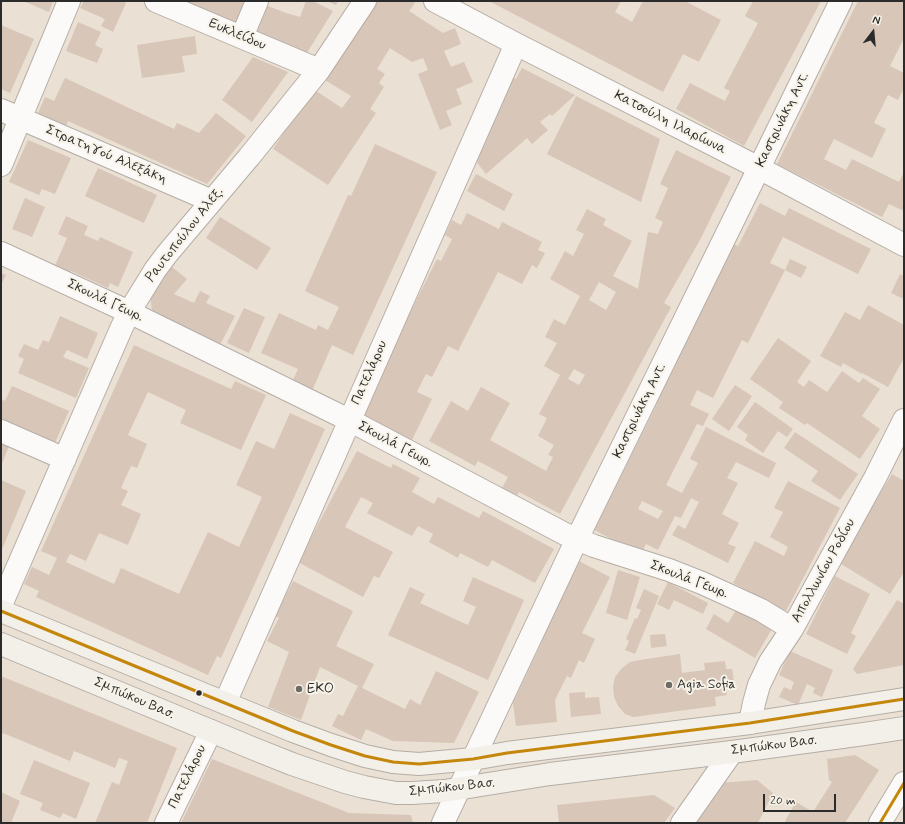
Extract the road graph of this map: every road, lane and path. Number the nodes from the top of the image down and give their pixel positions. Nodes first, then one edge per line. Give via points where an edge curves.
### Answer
1 (69, 1) edge
2 (156, 1) edge
3 (257, 1) edge
4 (365, 1) edge
5 (435, 1) edge
6 (841, 1) edge
7 (242, 37) junction
8 (516, 44) junction
9 (319, 70) junction
10 (1, 110) edge
11 (21, 118) junction
12 (1, 166) edge
13 (759, 168) junction
14 (212, 201) junction
15 (904, 245) edge
16 (1, 252) edge
17 (129, 312) junction
18 (349, 420) junction
19 (904, 420) edge
20 (1, 431) edge
21 (65, 459) junction
22 (577, 539) junction
23 (1, 606) edge
24 (1, 611) edge
25 (792, 629) junction
26 (1, 644) edge
27 (904, 699) edge
28 (225, 703) junction
29 (750, 723) junction
30 (904, 728) edge
31 (211, 731) junction
32 (732, 752) junction
33 (473, 759) junction
34 (904, 783) edge
35 (460, 788) junction
36 (166, 823) edge
37 (444, 823) edge
38 (682, 823) edge
39 (880, 823) edge

1 - 11 street
2 - 7 street, Ευκλείδου
3 - 7 street
4 - 9 street, Ραυτοπούλου Αλεξ.
5 - 8 street, Κατσούλη Ιλαρίωνα
6 - 13 street, Καστρινάκη Αντ.
7 - 9 street, Ευκλείδου
8 - 13 street, Κατσούλη Ιλαρίωνα
8 - 18 street, Πατελάρου
9 - 14 street, Ραυτοπούλου Αλεξ.
10 - 11 street, Στρατηγού Αλεξάκη
11 - 12 street
11 - 14 street, Στρατηγού Αλεξάκη
13 - 15 street, Κατσούλη Ιλαρίωνα
13 - 22 street, Καστρινάκη Αντ.
14 - 17 street, Ραυτοπούλου Αλεξ. via 159,265
16 - 17 street, Σκουλά Γεωρ.
17 - 18 street, Σκουλά Γεωρ.
17 - 21 street, Ραυτοπούλου Αλεξ.
18 - 22 street, Σκουλά Γεωρ.
18 - 28 street, Πατελάρου
19 - 25 street, Απολλωνίου Ροδίου
20 - 21 street
21 - 23 street, Ραυτοπούλου Αλεξ.
22 - 25 street, Σκουλά Γεωρ. via 702,583 754,607
22 - 33 street, Καστρινάκη Αντ.
24 - 28 main road, Σμπώκου Βασ.
25 - 29 street, Απολλωνίου Ροδίου via 770,662 759,685
26 - 31 main road, Σμπώκου Βασ.
27 - 29 main road, Σμπώκου Βασ.
28 - 33 main road, Σμπώκου Βασ. via 293,731 373,758 419,764
29 - 33 main road, Σμπώκου Βασ.
30 - 32 main road, Σμπώκου Βασ.
31 - 35 main road, Σμπώκου Βασ. via 292,764 364,787 405,793
31 - 36 street, Πατελάρου
32 - 35 main road, Σμπώκου Βασ. via 550,774
32 - 38 street
33 - 35 street, Καστρινάκη Αντ.
34 - 39 street
35 - 37 street, Καστρινάκη Αντ.

